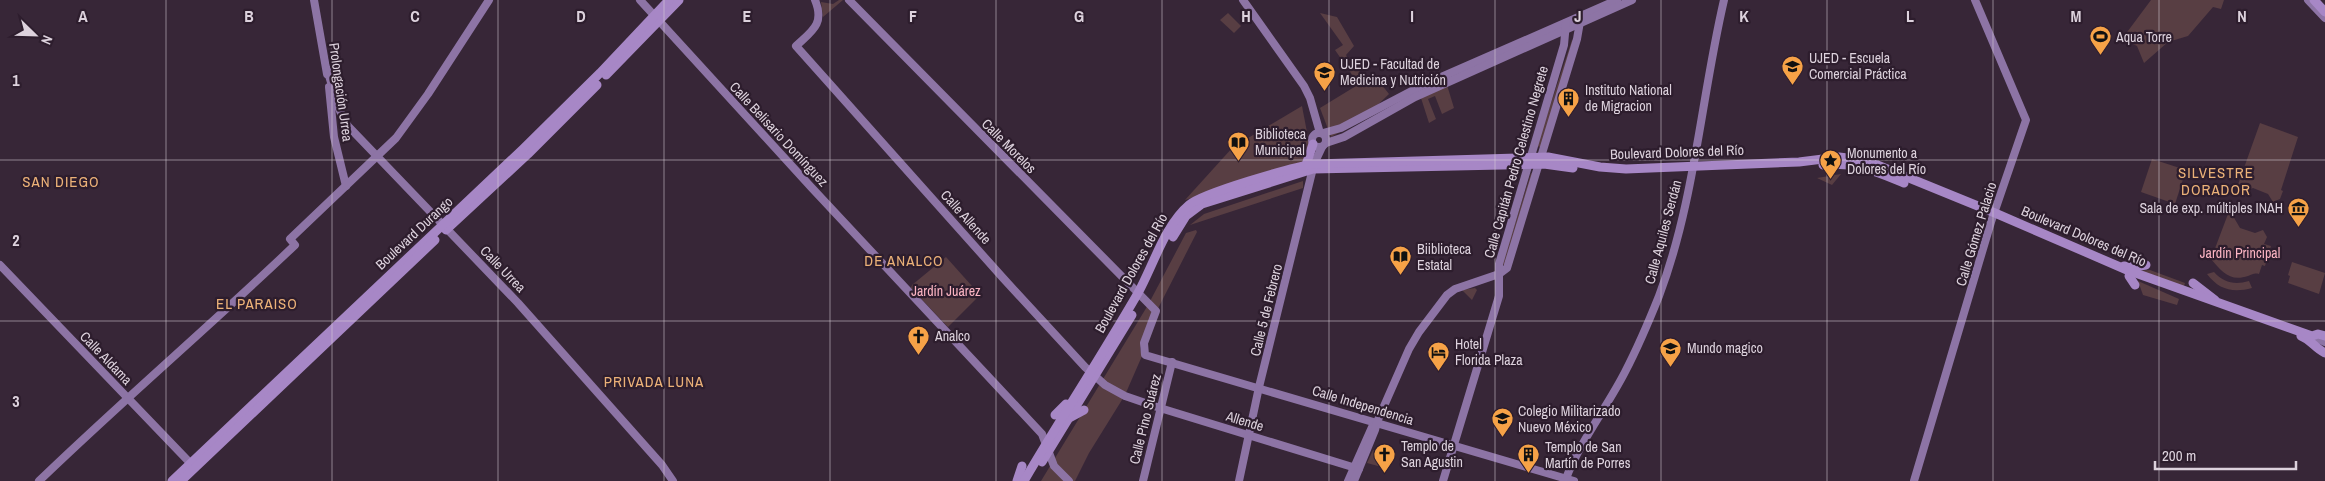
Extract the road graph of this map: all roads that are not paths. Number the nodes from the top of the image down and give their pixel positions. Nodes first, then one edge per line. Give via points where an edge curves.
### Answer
1 (314, 0) edge
2 (489, 0) edge
3 (640, 0) edge
4 (669, 0) edge
5 (679, 0) edge
6 (815, 0) edge
7 (849, 0) edge
8 (1242, 0) edge
9 (1617, 0) edge
10 (1632, 0) edge
11 (1724, 0) edge
12 (1975, 0) edge
13 (2308, 0) edge
14 (2314, 0) edge
15 (2325, 12) edge
16 (657, 18) junction
17 (2325, 18) edge
18 (1581, 19) junction
19 (1568, 26) junction
20 (1577, 38) junction
21 (1564, 45) junction
22 (327, 68) junction
23 (1321, 133) junction
24 (1318, 146) junction
25 (1825, 154) dead end
26 (1359, 155) dead end
27 (378, 156) junction
28 (1839, 157) junction
29 (1717, 158) dead end
30 (1539, 160) junction
31 (1529, 161) junction
32 (1370, 162) junction
33 (1614, 162) dead end
34 (1729, 165) junction
35 (1311, 169) junction
36 (1350, 169) junction
37 (1626, 169) junction
38 (1693, 169) junction
39 (1361, 174) dead end
40 (346, 186) junction
41 (1994, 215) junction
42 (445, 227) junction
43 (0, 265) edge
44 (2115, 265) junction
45 (2146, 265) dead end
46 (1502, 272) junction
47 (2129, 276) junction
48 (2192, 283) dead end
49 (901, 284) junction
50 (2135, 285) dead end
51 (1140, 294) junction
52 (2218, 304) junction
53 (2325, 336) edge
54 (2311, 338) junction
55 (2325, 342) edge
56 (2325, 347) edge
57 (2325, 353) edge
58 (1145, 355) joint
59 (1172, 362) junction
60 (1093, 374) junction
61 (1259, 387) junction
62 (1077, 393) junction
63 (1125, 396) joint
64 (127, 398) junction
65 (1160, 408) junction
66 (1084, 410) dead end
67 (1055, 414) dead end
68 (1069, 419) junction
69 (1377, 422) junction
70 (1250, 435) junction
71 (1454, 446) junction
72 (1046, 450) junction
73 (193, 466) junction
74 (1022, 466) dead end
75 (1356, 468) junction
76 (1568, 480) edge
77 (39, 481) edge
78 (172, 481) edge
79 (181, 481) edge
80 (673, 481) edge
81 (1017, 481) edge
82 (1024, 481) edge
83 (1030, 481) edge
84 (1070, 481) edge
85 (1143, 481) edge
86 (1239, 481) edge
87 (1348, 481) edge
88 (1354, 481) edge
89 (1443, 481) edge
90 (1914, 481) edge

1 - 22 street, Prolongación Urrea
2 - 27 street via 409,122
3 - 16 street, Calle Belisario Domínguez
4 - 16 main road, Boulevard Durango
5 - 16 main road, Boulevard Durango
6 - 60 street, Calle Allende via 819,15 817,26 796,46
7 - 51 street, Calle Morelos
8 - 23 street via 1307,92
9 - 18 street
10 - 18 street
11 - 38 street, Calle Aquiles Serdán via 1707,78
12 - 41 street, Calle Gómez Palacio via 2026,120
13 - 17 street
14 - 15 main road
16 - 42 main road, Boulevard Durango via 560,122
16 - 49 street, Calle Belisario Domínguez
18 - 19 street
18 - 20 street, Calle Capitán Pedro Celestino Negrete
19 - 20 street
19 - 21 street, Calle Capitán Pedro Celestino Negrete
19 - 23 street via 1423,85 1340,128
19 - 24 street via 1415,97 1344,137
20 - 21 street via 1571,38
20 - 30 street, Calle Capitán Pedro Celestino Negrete
21 - 31 street, Calle Capitán Pedro Celestino Negrete
22 - 27 street, Calle Urrea via 344,120
22 - 40 street, Prolongación Urrea via 334,136
23 - 24 street via 1326,137
23 - 24 street via 1313,136
24 - 35 main road
25 - 28 main road
26 - 32 main road
27 - 40 street
27 - 42 street, Calle Urrea
28 - 34 main road, Boulevard Dolores del Río
28 - 41 main road, Boulevard Dolores del Río via 1865,160
29 - 34 main road
30 - 31 main road, Boulevard Dolores del Río
30 - 37 main road, Boulevard Dolores del Río via 1555,158
30 - 38 main road, Boulevard Dolores del Río via 1608,174
30 - 46 street, Calle Capitán Pedro Celestino Negrete
31 - 32 main road, Boulevard Dolores del Río
31 - 36 main road, Boulevard Dolores del Río
31 - 46 street, Calle Capitán Pedro Celestino Negrete via 1499,264
32 - 35 main road, Boulevard Dolores del Río
33 - 37 main road
34 - 38 main road, Boulevard Dolores del Río
35 - 36 main road, Boulevard Dolores del Río
35 - 51 main road, Boulevard Dolores del Río via 1216,199 1192,211 1178,227
35 - 61 street, Calle 5 de Febrero
36 - 39 main road
37 - 38 main road, Boulevard Dolores del Río
38 - 41 main road, Boulevard Dolores del Río via 1852,164
38 - 76 street, Calle Aquiles Serdán via 1673,253 1656,304 1625,373 1582,441
40 - 64 street via 215,320
41 - 44 main road, Boulevard Dolores del Río
41 - 47 main road, Boulevard Dolores del Río
41 - 90 street, Calle Gómez Palacio
42 - 73 main road, Boulevard Durango
42 - 80 street, Calle Urrea via 538,326
43 - 64 street, Calle Aldama
44 - 45 main road
44 - 52 main road, Boulevard Dolores del Río
46 - 69 street via 1447,295 1409,349
46 - 71 street, Calle Capitán Pedro Celestino Negrete via 1499,296
47 - 50 main road
47 - 54 main road, Boulevard Dolores del Río via 2185,298
48 - 52 main road
49 - 72 street, Calle Belisario Domínguez
49 - 72 street, Calle Belisario Domínguez via 1042,434
51 - 58 street, Calle Morelos via 1156,314 1144,343
51 - 60 main road, Boulevard Dolores del Río
52 - 54 main road, Boulevard Dolores del Río
53 - 54 main road via 2318,334
54 - 55 street
54 - 56 street
54 - 57 main road via 2313,346
58 - 59 street, Calle Independencia
59 - 61 street, Calle Independencia
59 - 65 street, Calle Pino Suárez
60 - 62 main road, Boulevard Dolores del Río
60 - 63 street, Calle Allende
60 - 68 main road, Boulevard Dolores del Río
61 - 69 street, Calle Independencia
61 - 70 street, Calle 5 de Febrero
62 - 67 main road
62 - 72 main road, Boulevard Dolores del Río
63 - 65 street, Allende
64 - 73 street, Calle Aldama
64 - 77 street
65 - 70 street, Allende
65 - 85 street, Calle Pino Suárez
66 - 68 main road
68 - 72 main road, Boulevard Dolores del Río
69 - 71 street, Calle Independencia
69 - 75 street via 1371,428
70 - 75 street, Allende
70 - 86 street, Calle 5 de Febrero
71 - 76 street, Calle Independencia
71 - 89 street, Calle Capitán Pedro Celestino Negrete
72 - 82 main road, Boulevard Dolores del Río
72 - 83 main road, Boulevard Dolores del Río
72 - 84 street via 1054,466
73 - 78 main road, Boulevard Durango
73 - 79 main road, Boulevard Durango
74 - 81 main road
75 - 87 street
75 - 88 street

